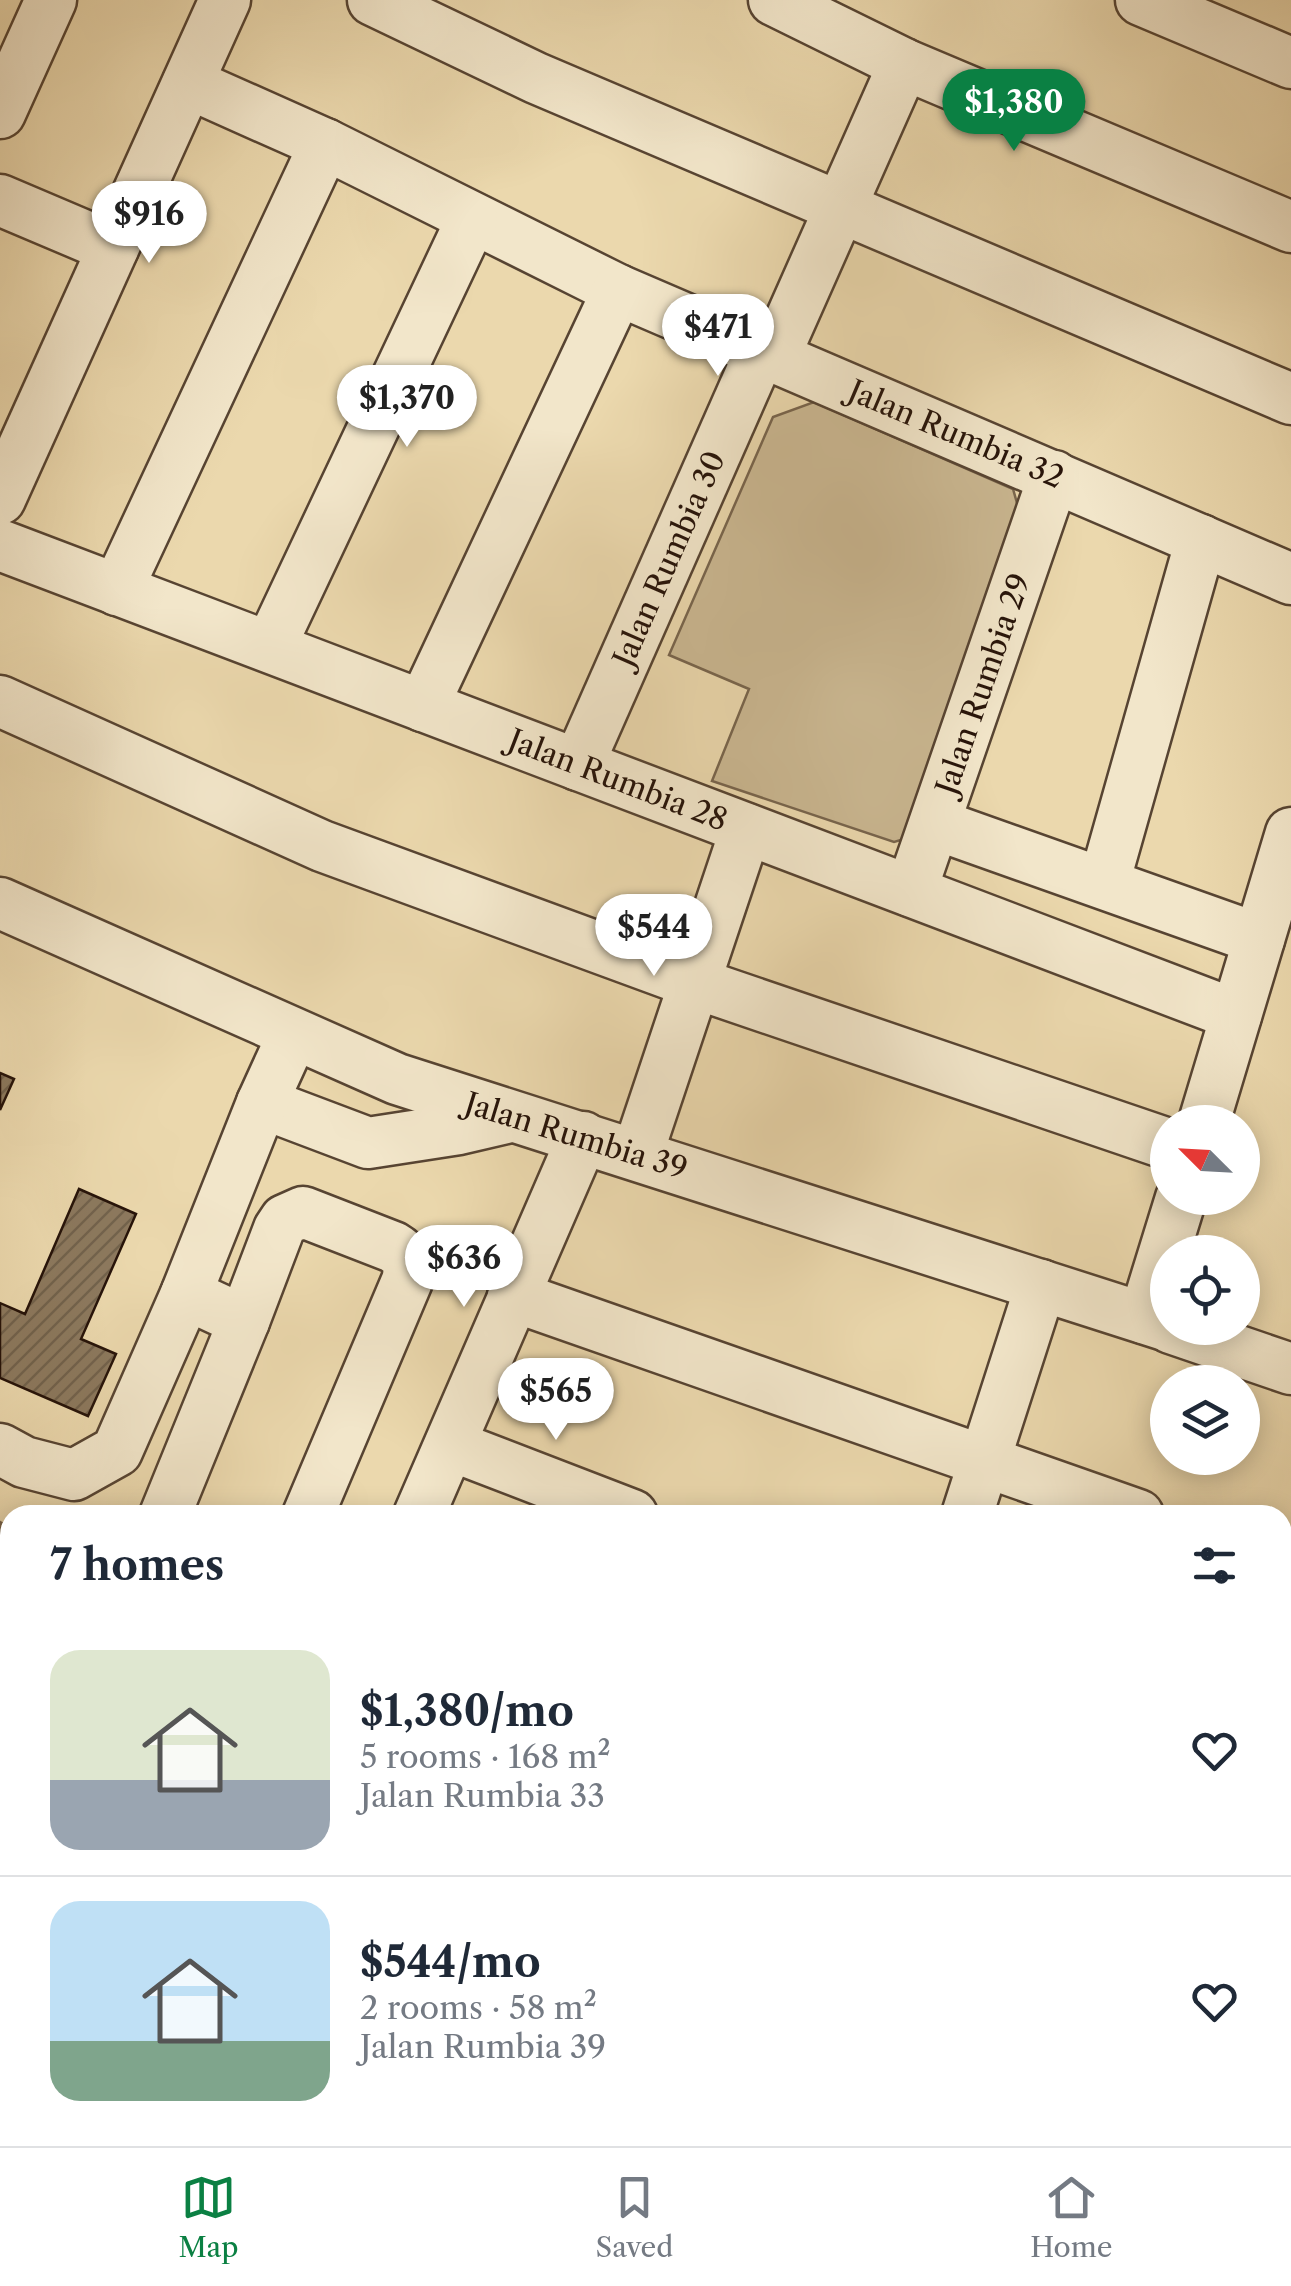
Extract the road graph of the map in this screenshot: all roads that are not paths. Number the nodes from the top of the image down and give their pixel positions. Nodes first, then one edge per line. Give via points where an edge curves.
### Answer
1 (52, 0) edge
2 (225, 0) edge
3 (373, 0) edge
4 (774, 0) edge
5 (1141, 0) edge
6 (1291, 63) edge
7 (904, 64) junction
8 (188, 83) junction
9 (0, 112) edge
10 (325, 144) junction
11 (0, 200) edge
12 (839, 209) junction
13 (472, 218) junction
14 (1291, 227) edge
15 (113, 248) junction
16 (618, 290) junction
17 (767, 355) junction
18 (1291, 400) edge
19 (1054, 476) junction
20 (0, 499) edge
21 (1201, 540) junction
22 (0, 545) edge
23 (1291, 579) edge
24 (117, 590) junction
25 (270, 647) junction
26 (0, 702) edge
27 (422, 706) junction
28 (578, 765) junction
29 (935, 824) junction
30 (746, 829) junction
31 (1291, 834) edge
32 (1282, 882) edge
33 (1104, 883) junction
34 (912, 892) junction
35 (0, 904) edge
36 (1259, 939) junction
37 (695, 983) junction
38 (1236, 1015) junction
39 (293, 1035) junction
40 (262, 1103) junction
41 (1209, 1105) edge
42 (510, 1117) junction
43 (583, 1138) junction
44 (1150, 1138) edge
45 (637, 1155) junction
46 (1041, 1285) junction
47 (186, 1294) junction
48 (513, 1296) junction
49 (1150, 1320) edge
50 (244, 1321) junction
51 (1223, 1345) edge
52 (1291, 1368) edge
53 (450, 1445) junction
54 (0, 1449) edge
55 (984, 1462) junction
56 (169, 1505) edge
57 (312, 1505) edge
58 (423, 1505) edge
59 (596, 1505) edge
60 (970, 1505) edge
61 (1109, 1505) edge

1 - 9 street
2 - 8 street
3 - 12 street
4 - 7 street
5 - 6 street
7 - 12 street, Jalan Rumbia 30
7 - 14 street
8 - 10 street, Jalan Rumbia 32
8 - 15 street
10 - 13 street, Jalan Rumbia 32
10 - 24 street
11 - 15 street
12 - 17 street, Jalan Rumbia 30
12 - 18 street
13 - 16 street, Jalan Rumbia 32
13 - 25 street
15 - 20 street
16 - 17 street, Jalan Rumbia 32
16 - 27 street
17 - 19 street, Jalan Rumbia 32
17 - 28 street, Jalan Rumbia 30
19 - 21 street, Jalan Rumbia 32
19 - 29 street, Jalan Rumbia 29
21 - 23 street, Jalan Rumbia 32
21 - 33 street
22 - 24 street, Jalan Rumbia 28
24 - 25 street, Jalan Rumbia 28
25 - 27 street, Jalan Rumbia 28
26 - 37 street via 322,846
27 - 28 street, Jalan Rumbia 28
28 - 30 street, Jalan Rumbia 28
29 - 33 street
29 - 34 street, Jalan Rumbia 29
30 - 34 street, Jalan Rumbia 28
30 - 37 street
31 - 32 street
32 - 36 street
33 - 36 street
34 - 38 street, Jalan Rumbia 28
35 - 39 street, Jalan Rumbia 39
36 - 38 street
37 - 44 street
37 - 45 street
38 - 41 street
39 - 40 street
39 - 42 street, Jalan Rumbia 39
40 - 42 street via 368,1143
40 - 47 street
42 - 43 street, Jalan Rumbia 39
43 - 45 street, Jalan Rumbia 39
43 - 48 street
45 - 46 street, Jalan Rumbia 39
46 - 49 street, Jalan Rumbia 39
46 - 55 street
47 - 50 street
47 - 54 street via 117,1451 74,1475
48 - 53 street
48 - 55 street
50 - 56 street
50 - 57 street via 279,1229 293,1214 313,1214 393,1246 407,1260 407,1281
51 - 52 street, Jalan Rumbia 39
53 - 58 street
53 - 59 street
55 - 60 street
55 - 61 street

